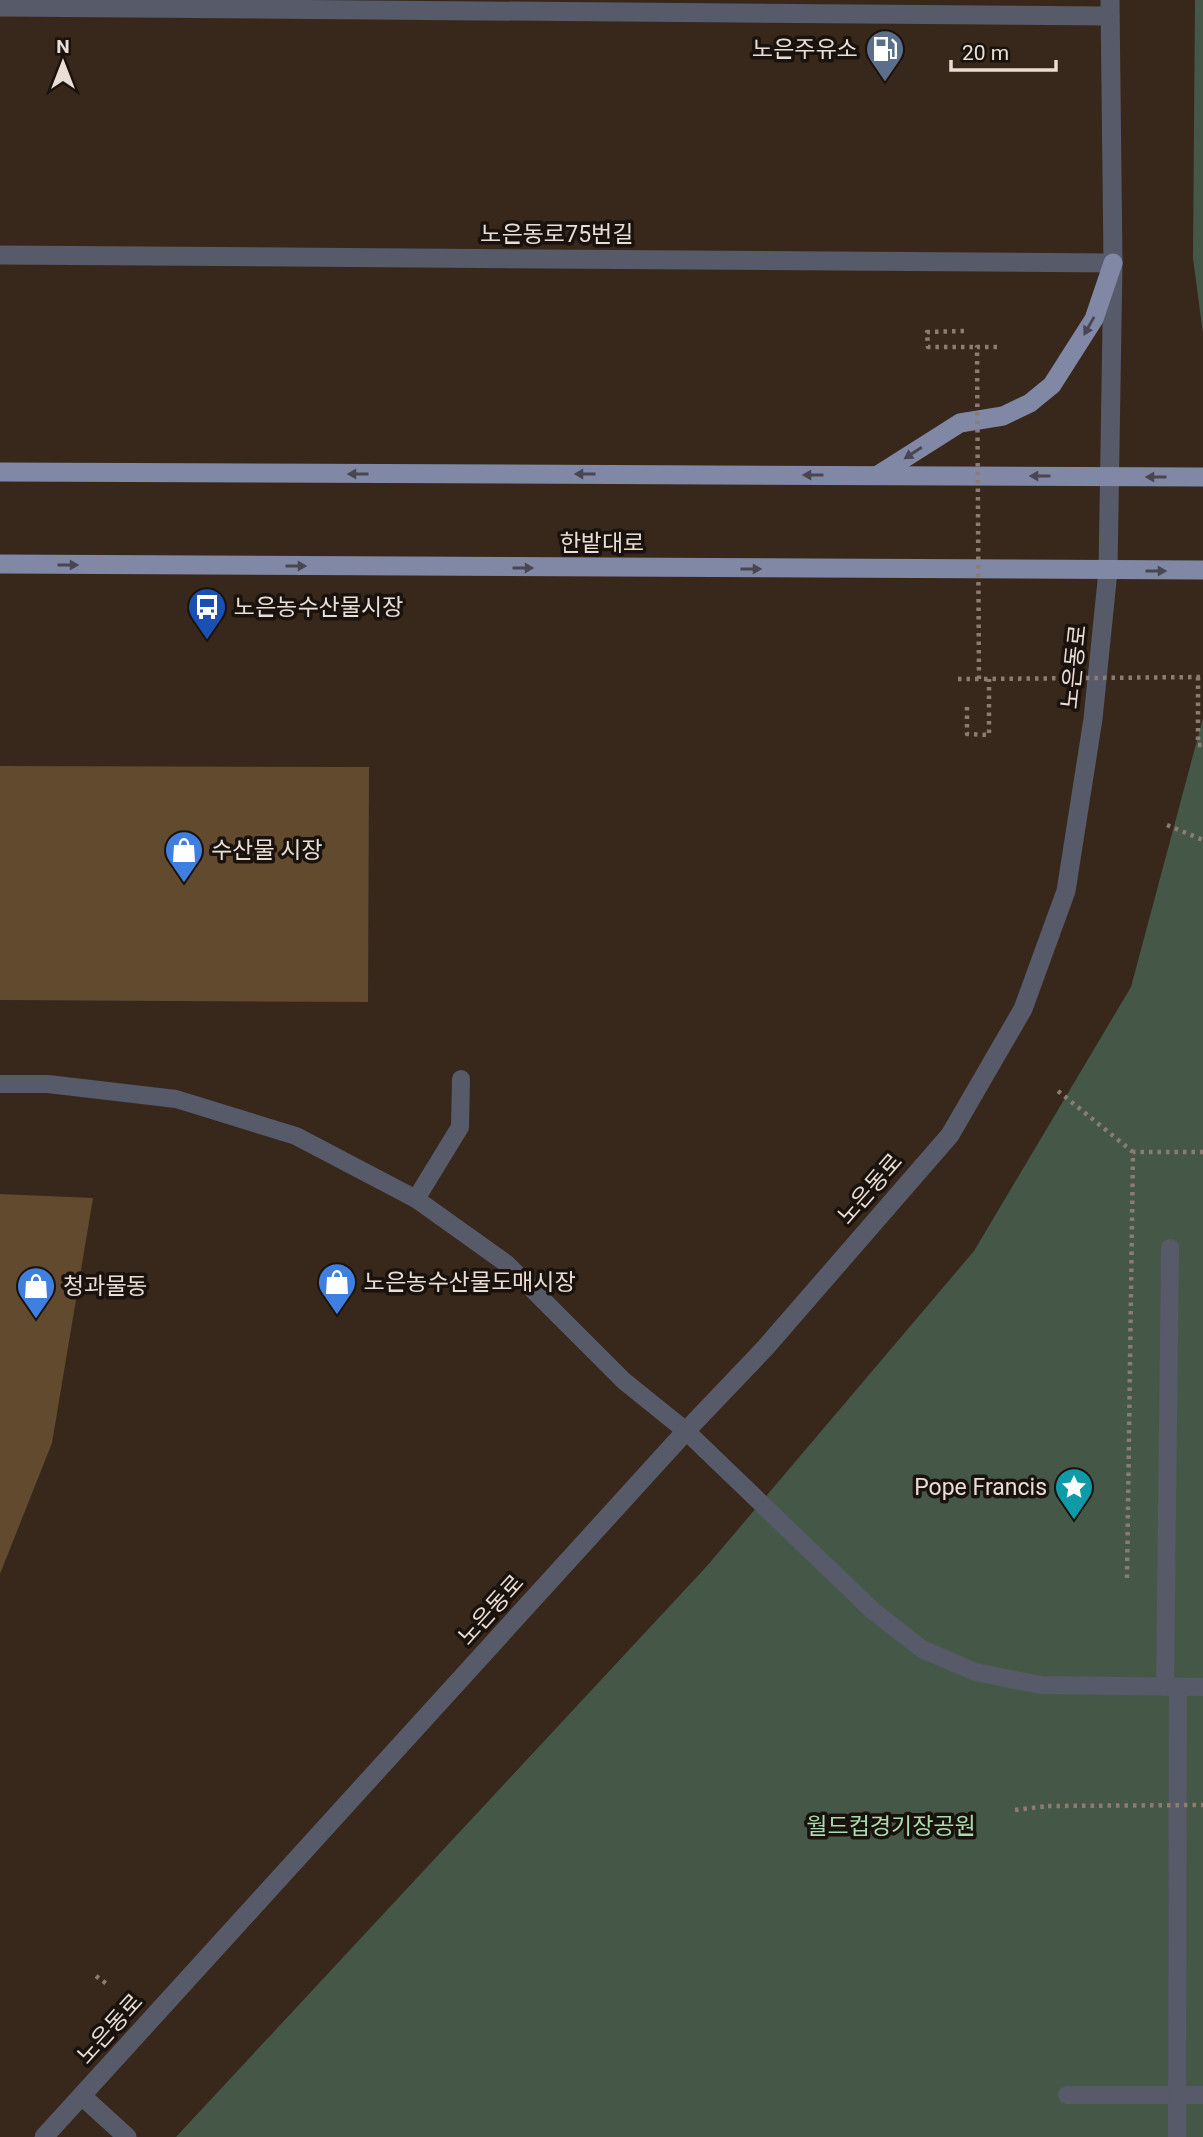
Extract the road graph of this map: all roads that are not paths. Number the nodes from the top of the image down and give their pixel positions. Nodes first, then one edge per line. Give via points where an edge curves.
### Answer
1 (0, 7) edge
2 (1110, 8) edge
3 (0, 255) edge
4 (1113, 263) junction
5 (0, 472) edge
6 (878, 475) junction
7 (1108, 477) junction
8 (1203, 477) edge
9 (0, 564) edge
10 (1203, 570) edge
11 (1108, 571) junction
12 (461, 1079) dead end
13 (0, 1084) edge
14 (416, 1199) junction
15 (1170, 1248) dead end
16 (686, 1431) junction
17 (1172, 1687) junction
18 (1203, 1687) edge
19 (1177, 2094) junction
20 (1067, 2095) dead end
21 (1203, 2095) edge
22 (82, 2096) junction
23 (44, 2137) edge
24 (127, 2137) edge
25 (1177, 2137) edge

1 - 2 street
2 - 4 street, 노은동로
3 - 4 street, 노은동로75번길
4 -> 6 main road via 1094,319 1052,385 1003,416 960,423
4 - 7 street, 노은동로
6 -> 5 main road
7 -> 6 main road
8 -> 7 main road
7 - 11 street, 노은동로
9 -> 11 main road, 한밭대로
11 -> 10 main road, 한밭대로
11 - 16 street, 노은동로 via 1093,719 1066,891 1023,1009 950,1135 766,1347
12 - 14 lane via 460,1128
13 - 14 lane via 48,1084 176,1099 296,1136
14 - 16 lane via 508,1264 624,1381
15 - 17 lane
16 - 17 lane via 872,1610 922,1648 975,1672 1041,1685
16 - 22 street, 노은동로
17 - 18 lane
17 - 19 lane
19 - 20 lane
19 - 21 lane
19 - 25 lane
22 - 23 street, 노은동로
22 - 24 street

